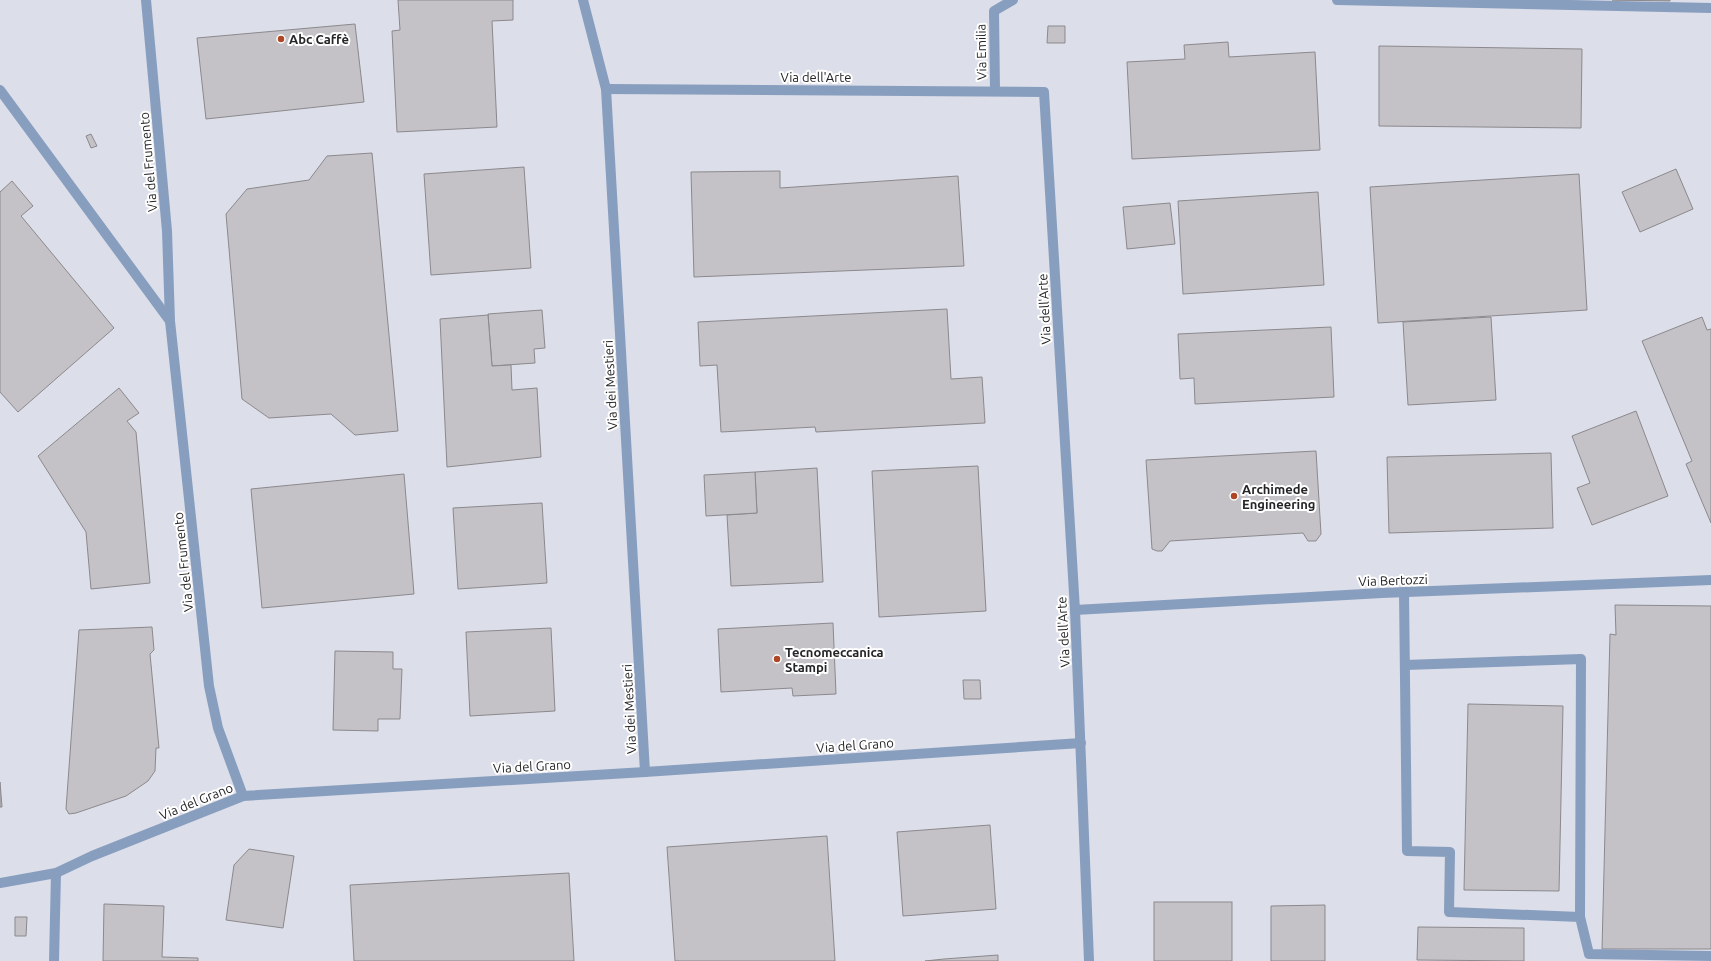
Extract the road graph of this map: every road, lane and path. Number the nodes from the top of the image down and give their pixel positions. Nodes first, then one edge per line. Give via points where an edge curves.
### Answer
1 (146, 0) edge
2 (582, 0) edge
3 (1013, 0) edge
4 (1337, 0) edge
5 (1711, 8) edge
6 (606, 89) junction
7 (0, 90) edge
8 (995, 91) junction
9 (170, 321) junction
10 (1711, 580) edge
11 (1404, 592) junction
12 (1076, 610) junction
13 (1405, 665) junction
14 (1081, 743) junction
15 (645, 772) junction
16 (242, 796) junction
17 (56, 872) junction
18 (0, 883) edge
19 (1580, 917) junction
20 (1711, 956) edge
21 (54, 961) edge
22 (1089, 961) edge

1 - 9 street, Via del Frumento via 167,231
2 - 6 street, Via dei Mestieri
3 - 8 street, Via Emilia via 994,11
4 - 5 street
6 - 8 street, Via dell'Arte
6 - 15 street, Via dei Mestieri
7 - 9 street
8 - 12 street, Via dell'Arte via 1044,92
9 - 16 street, Via del Frumento via 209,686 218,728
10 - 11 street, Via Bertozzi
11 - 12 street, Via Bertozzi
11 - 13 street
12 - 14 street, Via dell'Arte
13 - 19 street via 1407,851 1450,852 1449,912
13 - 19 street via 1581,659
14 - 15 street, Via del Grano
14 - 22 street, Via dell'Arte
15 - 16 street, Via del Grano
16 - 17 street, Via del Grano
17 - 18 street, Via del Grano
17 - 21 street
19 - 20 street via 1589,954

